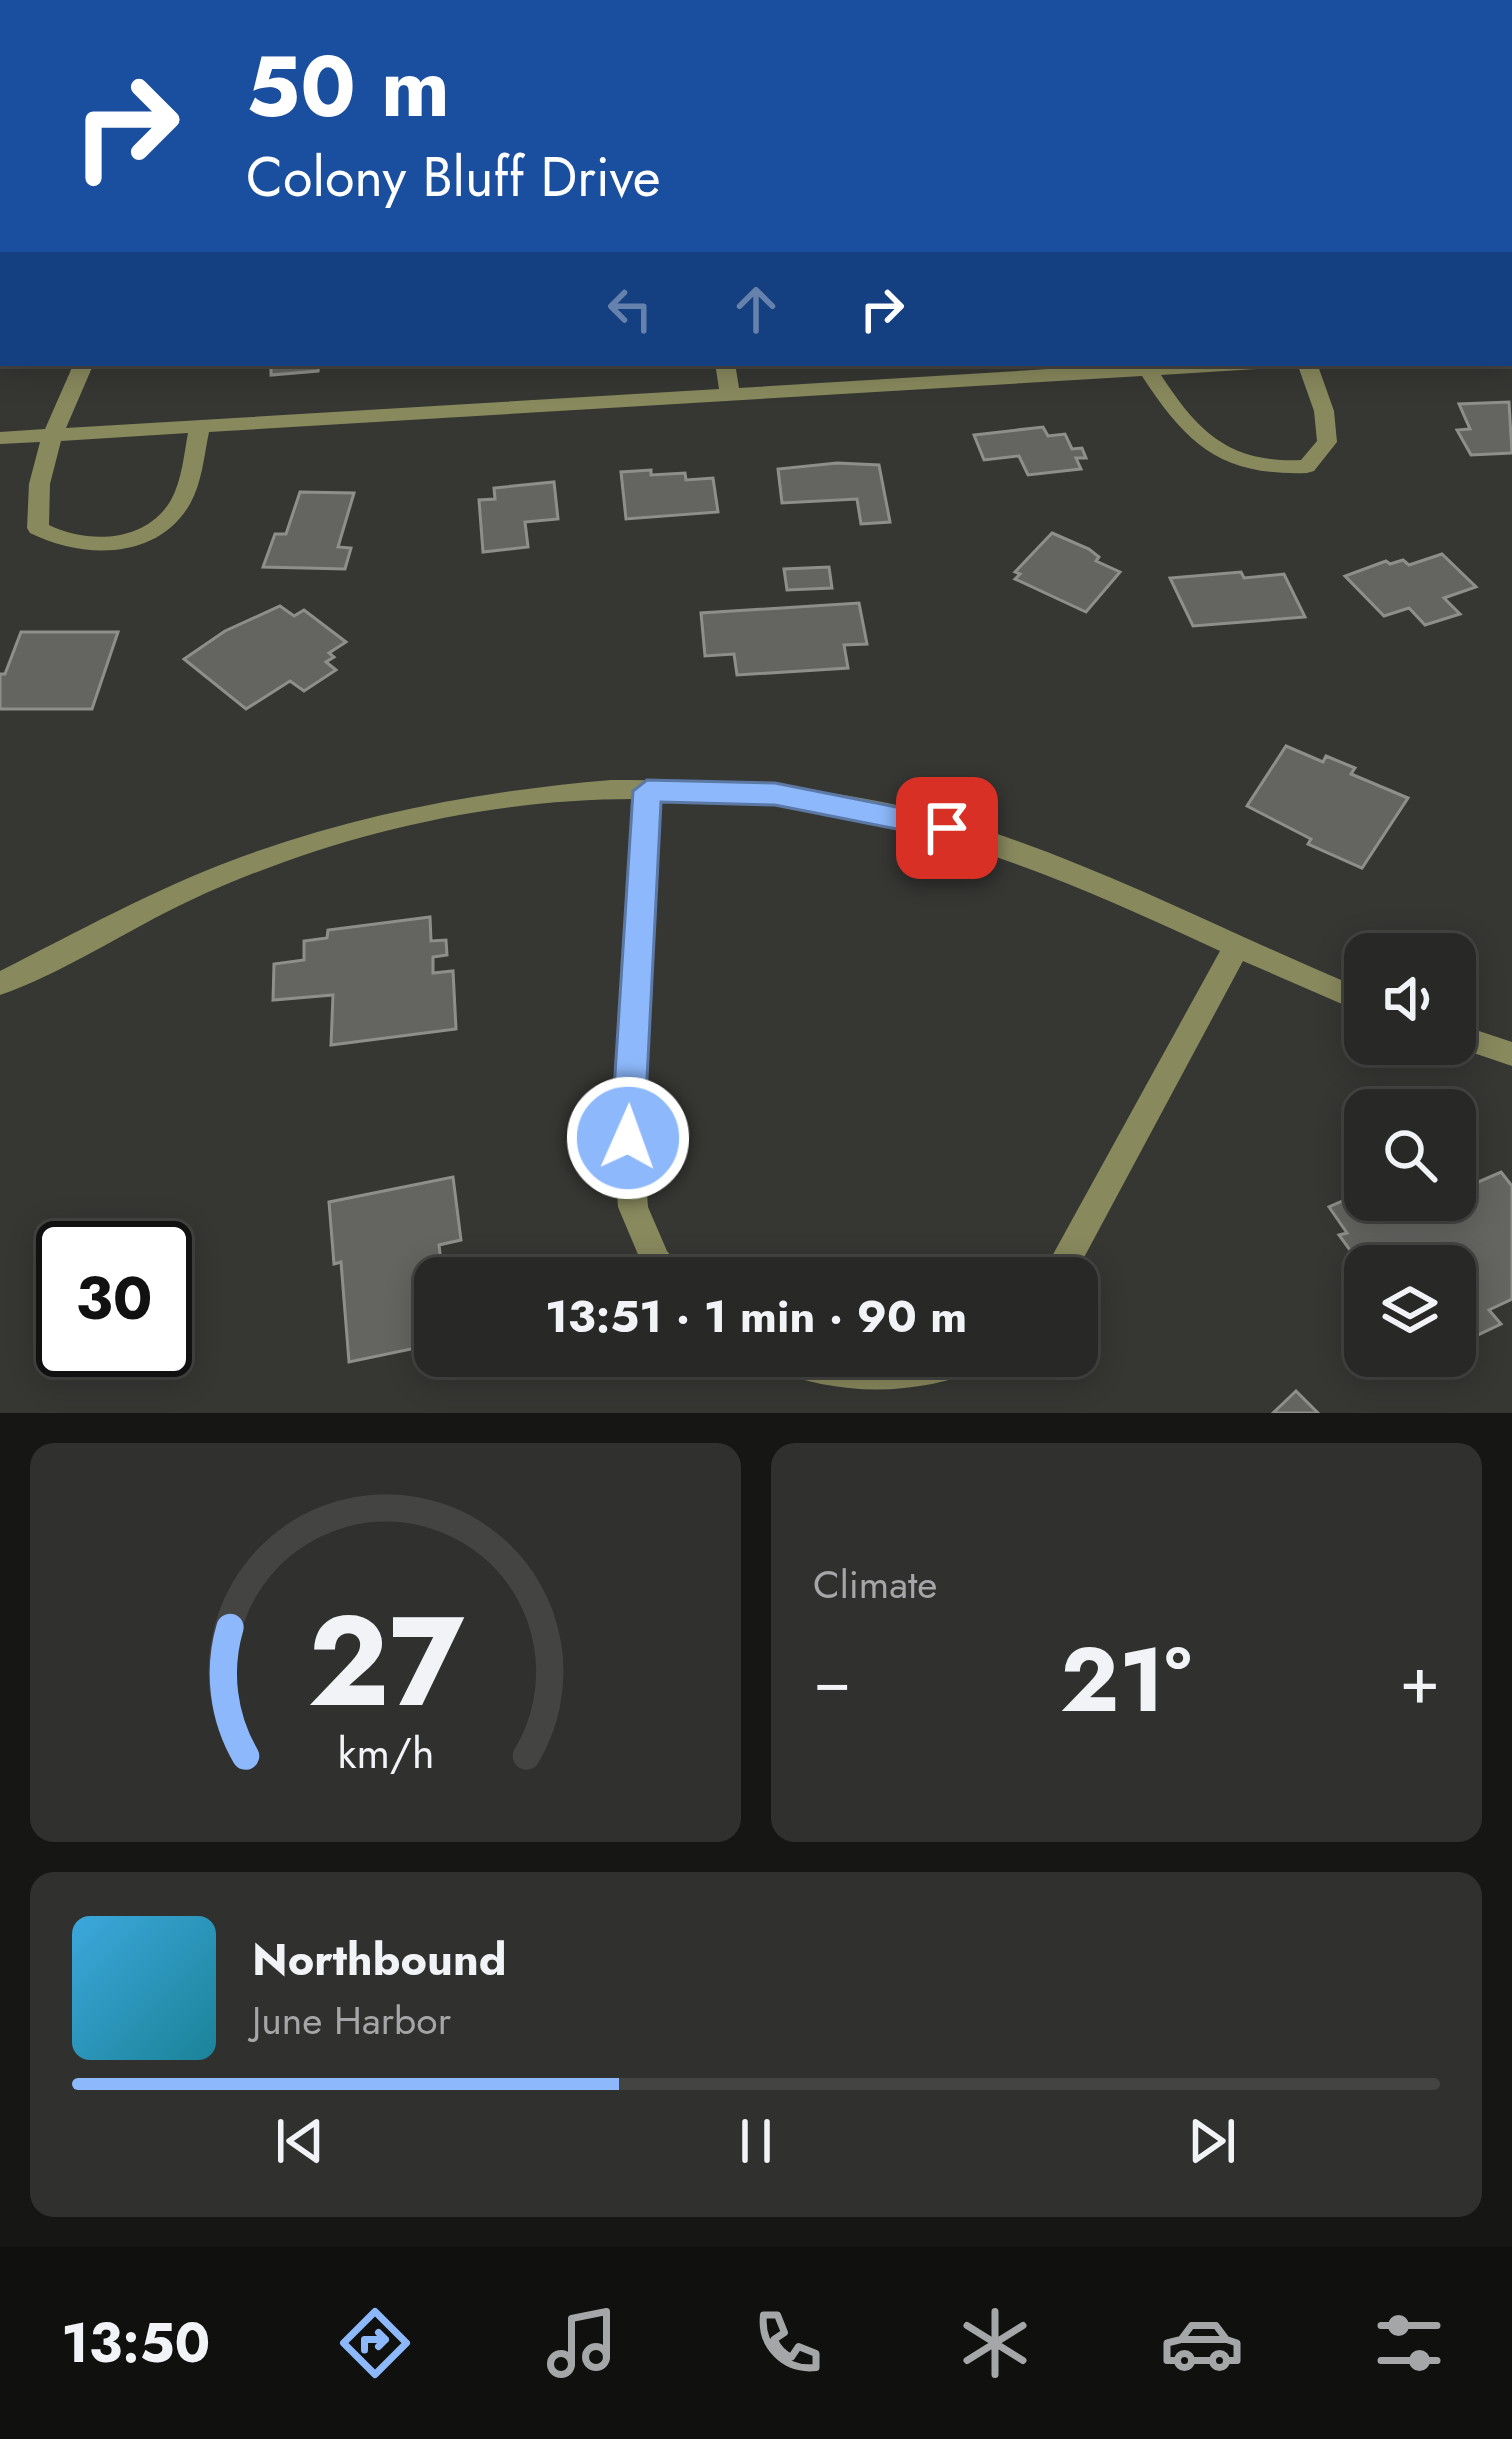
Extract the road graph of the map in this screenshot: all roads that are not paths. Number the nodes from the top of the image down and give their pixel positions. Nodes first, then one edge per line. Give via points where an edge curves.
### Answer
1 (83, 366) edge
2 (725, 366) edge
3 (1202, 366) edge
4 (1308, 366) edge
5 (1148, 369) junction
6 (730, 394) junction
7 (200, 426) junction
8 (50, 435) junction
9 (0, 438) edge
10 (647, 791) junction
11 (1238, 944) junction
12 (0, 984) edge
13 (1344, 992) edge
14 (1476, 1042) edge
15 (1512, 1054) edge
16 (654, 1257) edge
17 (1067, 1257) edge

1 - 8 street
2 - 6 street
3 - 5 street
4 - 5 street via 1327,442 1307,466 1270,470 1230,460 1196,435
5 - 6 street
6 - 7 street
7 - 8 street
7 - 8 street via 179,506 145,535 102,547 66,545 38,528
8 - 9 street
10 - 11 street via 775,794 947,828 1139,898
10 - 12 street via 541,793 377,822 222,875
10 - 16 street via 628,1138 633,1207
11 - 13 street
11 - 17 street
14 - 15 street

